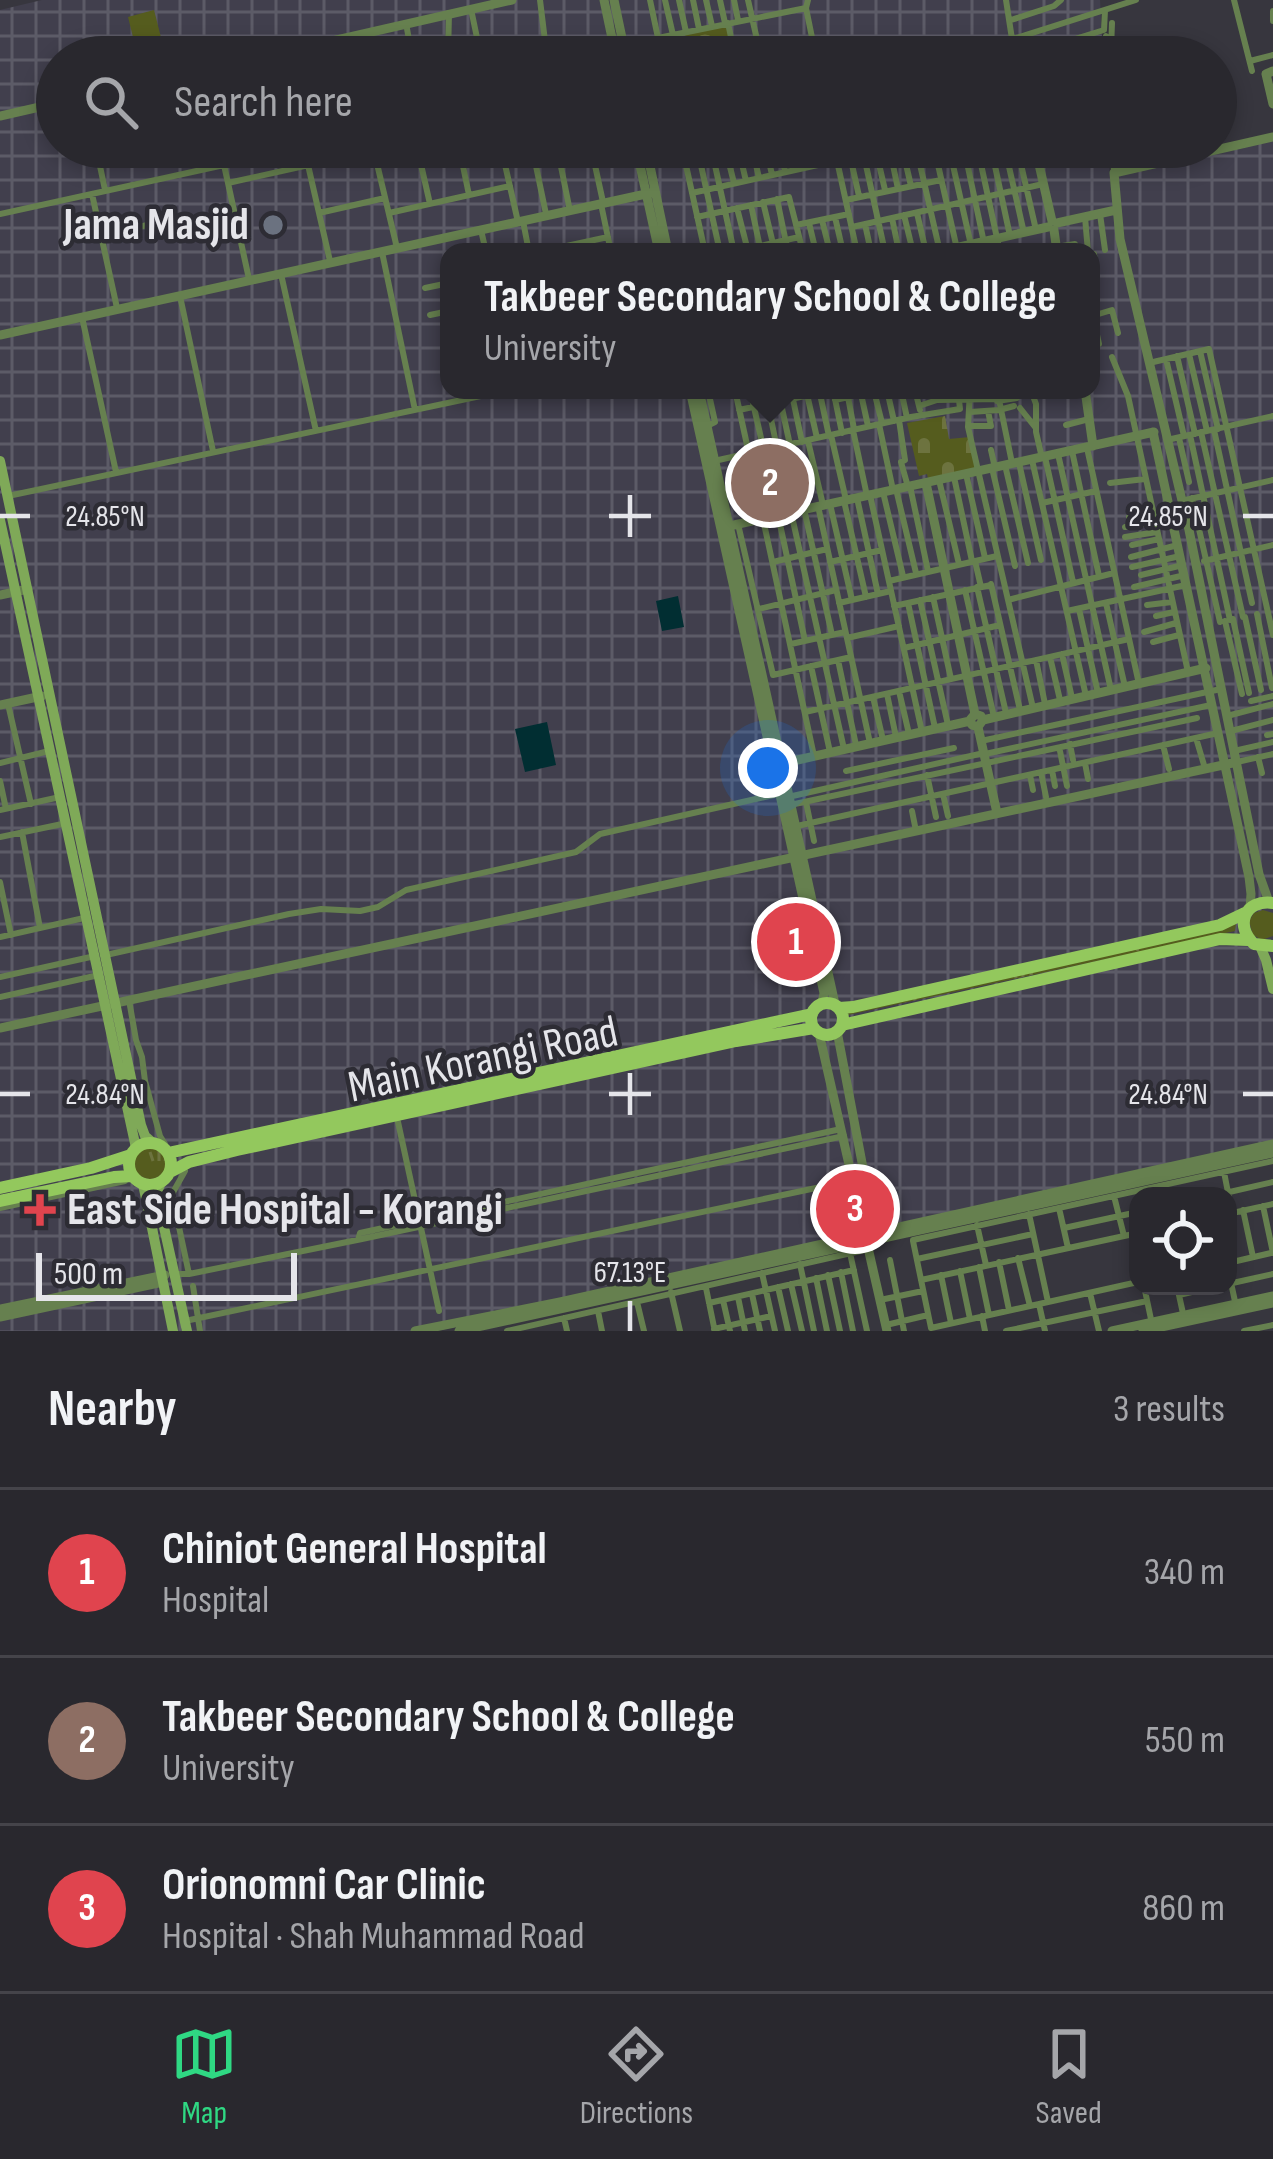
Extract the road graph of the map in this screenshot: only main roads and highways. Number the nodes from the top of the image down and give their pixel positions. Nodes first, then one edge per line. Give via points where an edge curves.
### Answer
1 (1, 470) edge
2 (0, 520) edge
3 (7, 537) edge
4 (44, 696) junction
5 (72, 822) junction
6 (1271, 902) edge
7 (1247, 910) junction
8 (1260, 944) edge
9 (100, 956) junction
10 (1273, 988) edge
11 (110, 1004) junction
12 (823, 1015) junction
13 (840, 1028) junction
14 (293, 1132) junction
15 (153, 1143) junction
16 (134, 1151) junction
17 (169, 1153) junction
18 (171, 1176) junction
19 (136, 1179) junction
20 (0, 1188) edge
21 (0, 1204) edge
22 (166, 1277) junction
23 (186, 1326) edge
24 (173, 1331) edge

1 - 3 main road
2 - 3 main road
3 - 4 main road
4 - 5 main road
4 - 5 main road via 60,797
5 - 9 main road
6 - 7 main road, Main Korangi Road
7 - 8 main road via 1242,927
7 - 12 main road, Main Korangi Road via 1220,925
8 - 10 main road
8 - 13 main road via 1232,937
9 - 11 main road
9 - 11 main road
11 - 15 main road via 142,1130
11 - 16 main road
12 - 13 main road via 843,1016
12 - 13 main road via 829,1035
12 - 14 main road, Main Korangi Road
14 - 17 main road, Main Korangi Road
14 - 18 main road, Main Korangi Road via 189,1162
15 - 16 main road
15 - 17 main road
16 - 19 main road
16 - 20 main road
17 - 18 main road
18 - 19 main road
18 - 22 main road via 157,1193
19 - 21 main road
19 - 22 main road
22 - 23 main road
22 - 24 main road

